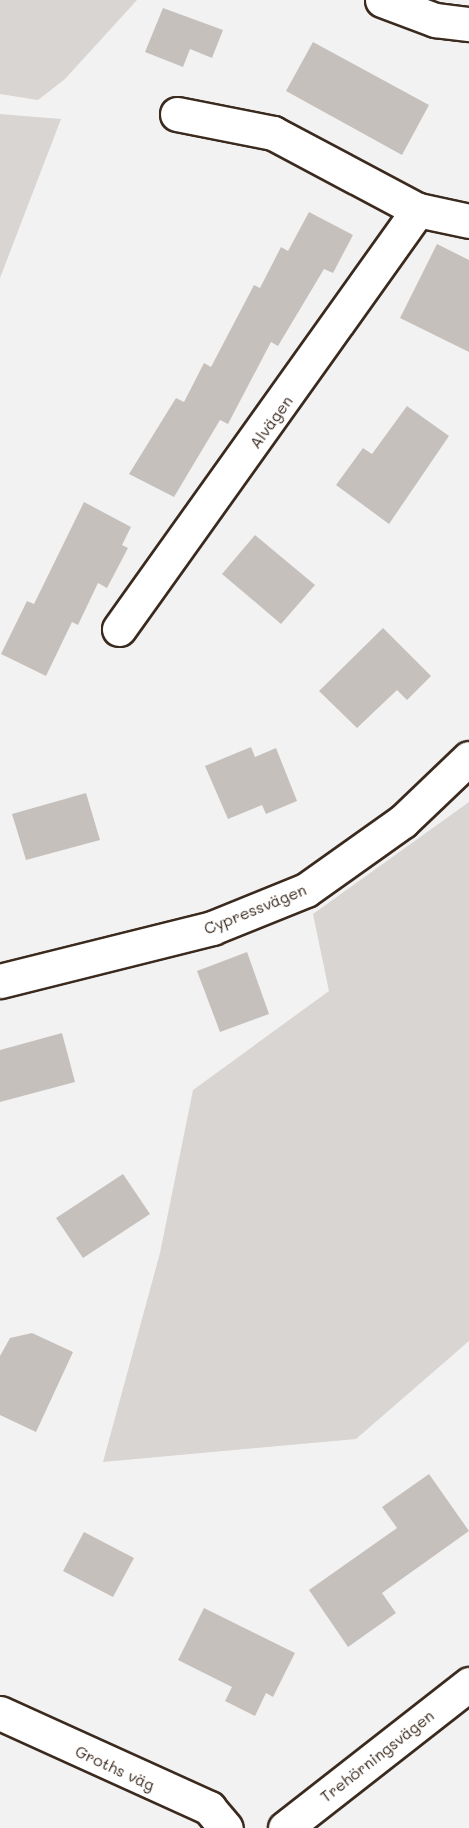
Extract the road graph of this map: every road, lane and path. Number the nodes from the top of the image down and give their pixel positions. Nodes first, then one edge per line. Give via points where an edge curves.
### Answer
1 (382, 0) edge
2 (469, 24) edge
3 (177, 114) dead end
4 (418, 210) junction
5 (469, 221) edge
6 (119, 630) dead end
7 (469, 758) edge
8 (0, 981) edge
9 (469, 1684) edge
10 (0, 1713) edge
11 (226, 1828) edge
12 (285, 1828) edge

1 - 2 street via 435,20
3 - 4 street via 273,133
4 - 5 street
4 - 6 street, Alvägen
7 - 8 street, Cypressvägen via 387,835 306,890 212,928
9 - 12 street, Trehörningsvägen
10 - 11 street, Groths väg via 209,1808

